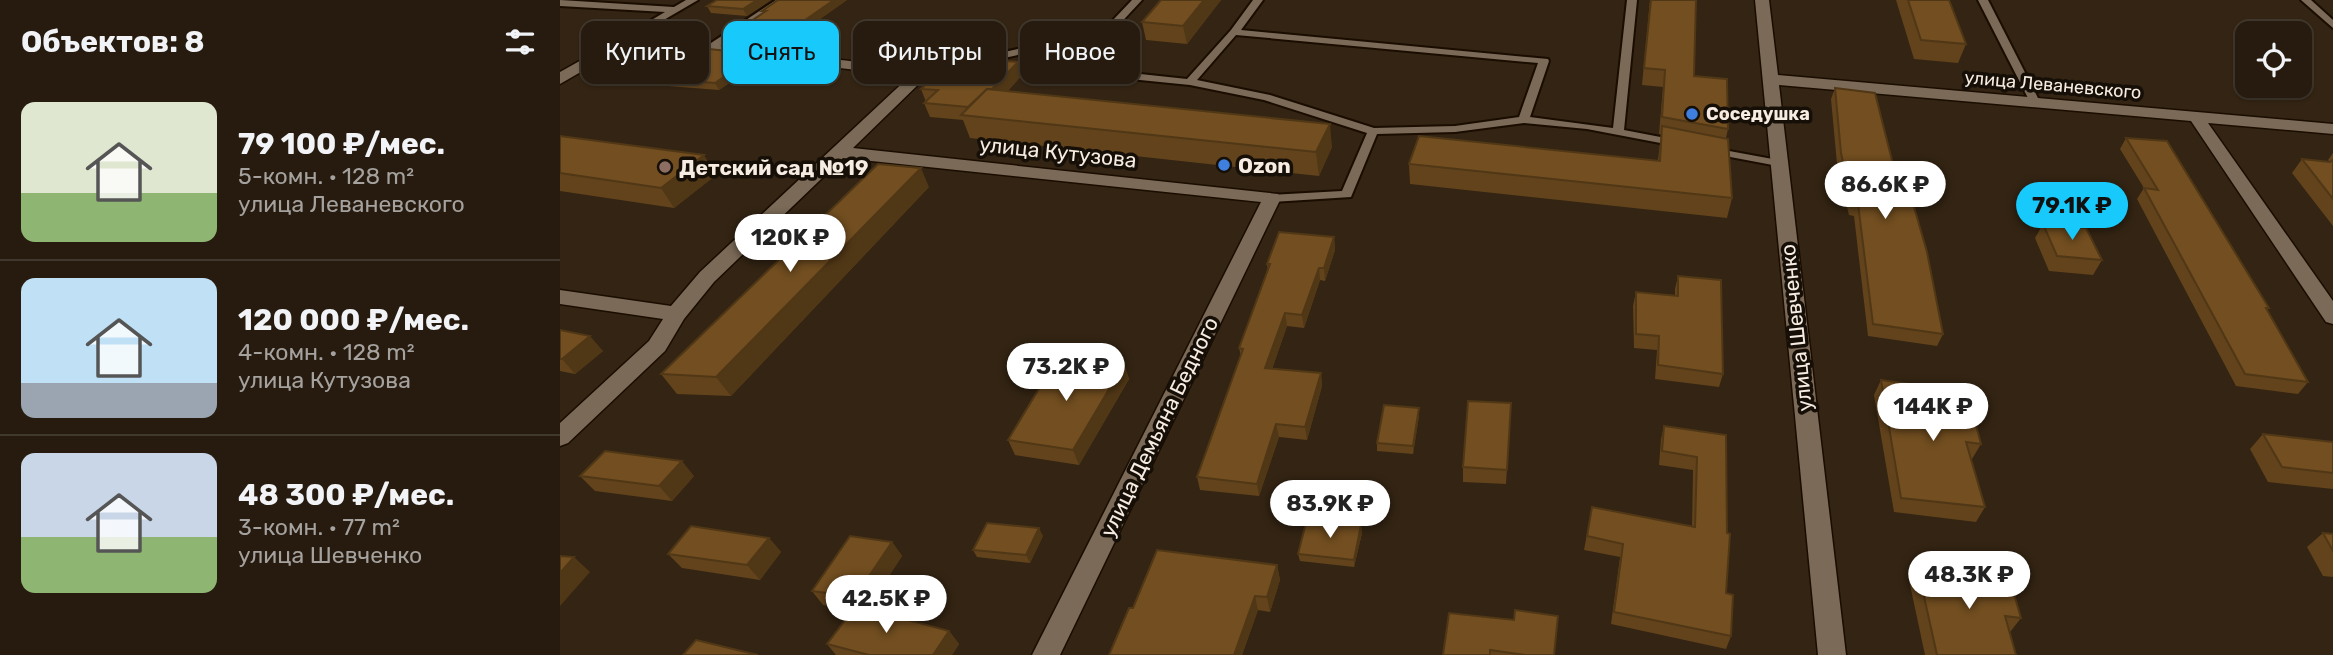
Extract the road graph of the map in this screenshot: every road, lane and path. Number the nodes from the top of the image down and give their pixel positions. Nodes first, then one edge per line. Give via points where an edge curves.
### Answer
1 (693, 0) edge
2 (782, 0) edge
3 (1137, 0) edge
4 (1258, 0) edge
5 (1632, 0) edge
6 (1762, 0) edge
7 (1983, 0) edge
8 (2306, 0) edge
9 (560, 3) edge
10 (676, 10) junction
11 (658, 21) edge
12 (1117, 21) edge
13 (2333, 24) edge
14 (1234, 32) junction
15 (709, 49) joint
16 (853, 65) edge
17 (581, 67) edge
18 (1140, 77) edge
19 (560, 79) edge
20 (1769, 79) junction
21 (1190, 82) junction
22 (910, 84) edge
23 (2035, 102) junction
24 (2196, 117) junction
25 (1524, 120) junction
26 (2333, 129) edge
27 (1373, 131) junction
28 (1618, 132) junction
29 (1685, 145) edge
30 (1698, 148) edge
31 (839, 152) junction
32 (1778, 163) junction
33 (1272, 198) junction
34 (560, 297) edge
35 (676, 314) junction
36 (2333, 317) edge
37 (560, 437) edge
38 (1046, 655) edge
39 (1832, 655) edge

1 - 10 lane
2 - 15 lane
3 - 12 lane
4 - 14 lane
5 - 28 lane
6 - 20 street, улица Шевченко
7 - 23 lane
8 - 13 lane
9 - 10 lane
10 - 11 lane
14 - 21 lane
14 - 25 lane via 1544,61
15 - 16 street
17 - 19 street
18 - 21 lane
20 - 23 street, улица Леваневского
20 - 32 street, улица Шевченко
21 - 27 lane via 1266,97
22 - 31 street
23 - 24 street, улица Леваневского
24 - 26 street, улица Леваневского
24 - 36 street
25 - 27 lane via 1455,129
25 - 28 lane
27 - 33 lane via 1347,194
28 - 29 lane
30 - 32 lane
31 - 33 street, улица Кутузова
31 - 35 street via 708,277
32 - 39 street, улица Шевченко
33 - 38 street, улица Демьяна Бедного
34 - 35 street
35 - 37 street via 656,346

